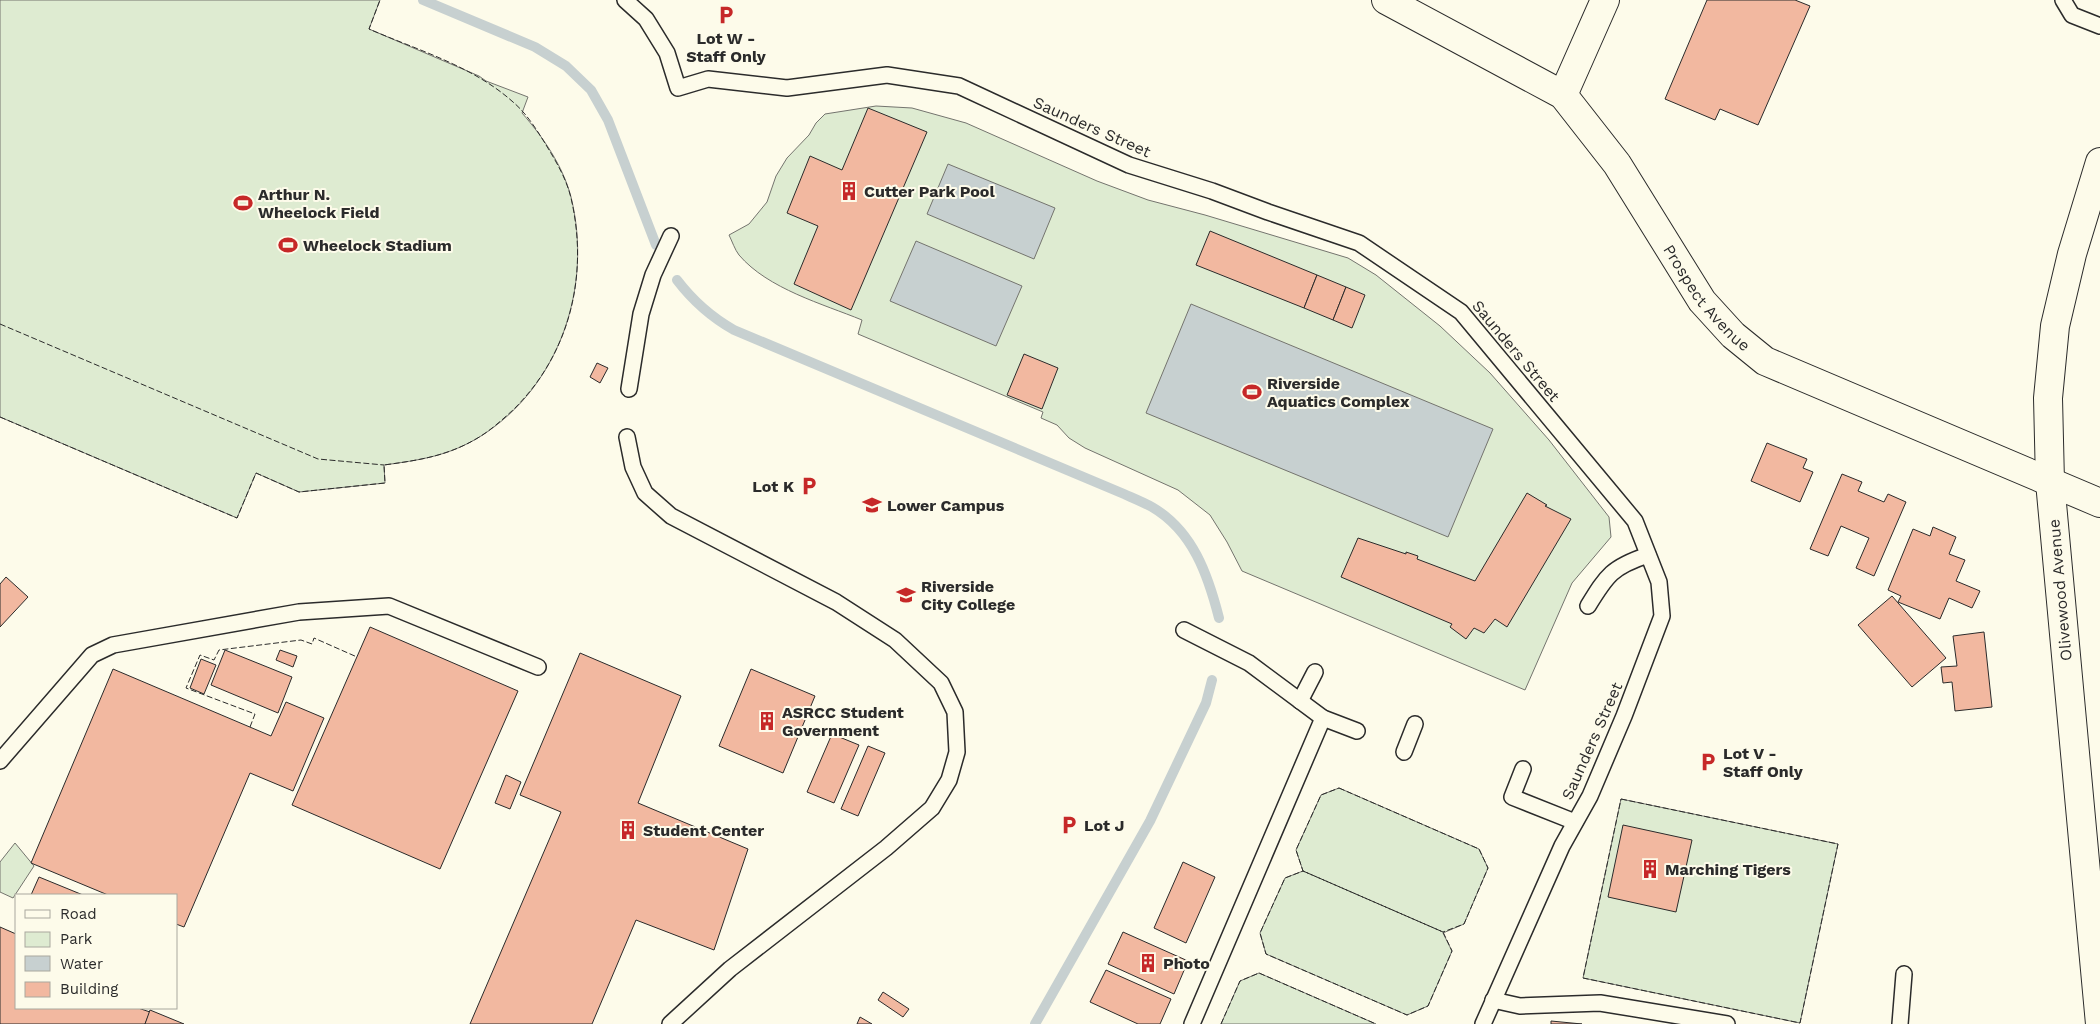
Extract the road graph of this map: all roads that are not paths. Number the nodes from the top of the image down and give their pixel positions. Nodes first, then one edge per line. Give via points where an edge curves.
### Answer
1 (625, 0) edge
2 (1386, 0) edge
3 (1605, 0) edge
4 (2063, 0) edge
5 (2100, 26) edge
6 (1563, 95) junction
7 (2100, 162) edge
8 (671, 236) dead end
9 (629, 389) dead end
10 (627, 437) dead end
11 (2050, 482) junction
12 (2100, 503) edge
13 (1648, 554) junction
14 (1588, 606) dead end
15 (1184, 630) dead end
16 (538, 667) dead end
17 (1315, 672) dead end
18 (1300, 701) junction
19 (1323, 718) junction
20 (1415, 724) dead end
21 (1357, 731) dead end
22 (1404, 752) dead end
23 (0, 761) edge
24 (1523, 769) dead end
25 (1575, 822) junction
26 (2095, 926) edge
27 (1904, 974) dead end
28 (1493, 1000) junction
29 (670, 1024) edge
30 (1192, 1024) edge
31 (1483, 1024) edge
32 (1727, 1024) edge
33 (1900, 1024) edge
34 (2100, 1024) edge

1 - 13 lane, Saunders Street via 646,19 667,54 678,88 708,79 787,88 888,75 959,86 1128,165 1359,243 1462,312 1635,521
2 - 6 street, Prospect Avenue
3 - 6 street
4 - 5 lane via 2072,14
6 - 11 street, Prospect Avenue via 1617,164 1702,301 1733,335 1765,361
7 - 11 street, Olivewood Avenue via 2072,254 2055,326 2048,398
8 - 9 lane via 653,275 641,314
10 - 29 lane via 633,467 645,494 671,516 836,602 895,640 941,683 955,712 957,752 948,780 932,808 886,848 730,969
11 - 12 street, Prospect Avenue
11 - 26 street, Olivewood Avenue
13 - 14 lane via 1625,562 1606,578
13 - 25 lane, Saunders Street via 1659,582 1662,616 1624,716 1590,796
15 - 18 lane via 1249,663
16 - 23 lane via 389,606 299,612 113,645 92,655
17 - 18 lane
18 - 19 lane
19 - 21 lane
19 - 30 lane
20 - 22 lane
24 - 25 lane via 1512,797
25 - 28 lane, Saunders Street
26 - 34 street, Olivewood Avenue
27 - 33 lane
28 - 31 lane, Saunders Street
28 - 32 lane via 1520,1006 1600,1003

